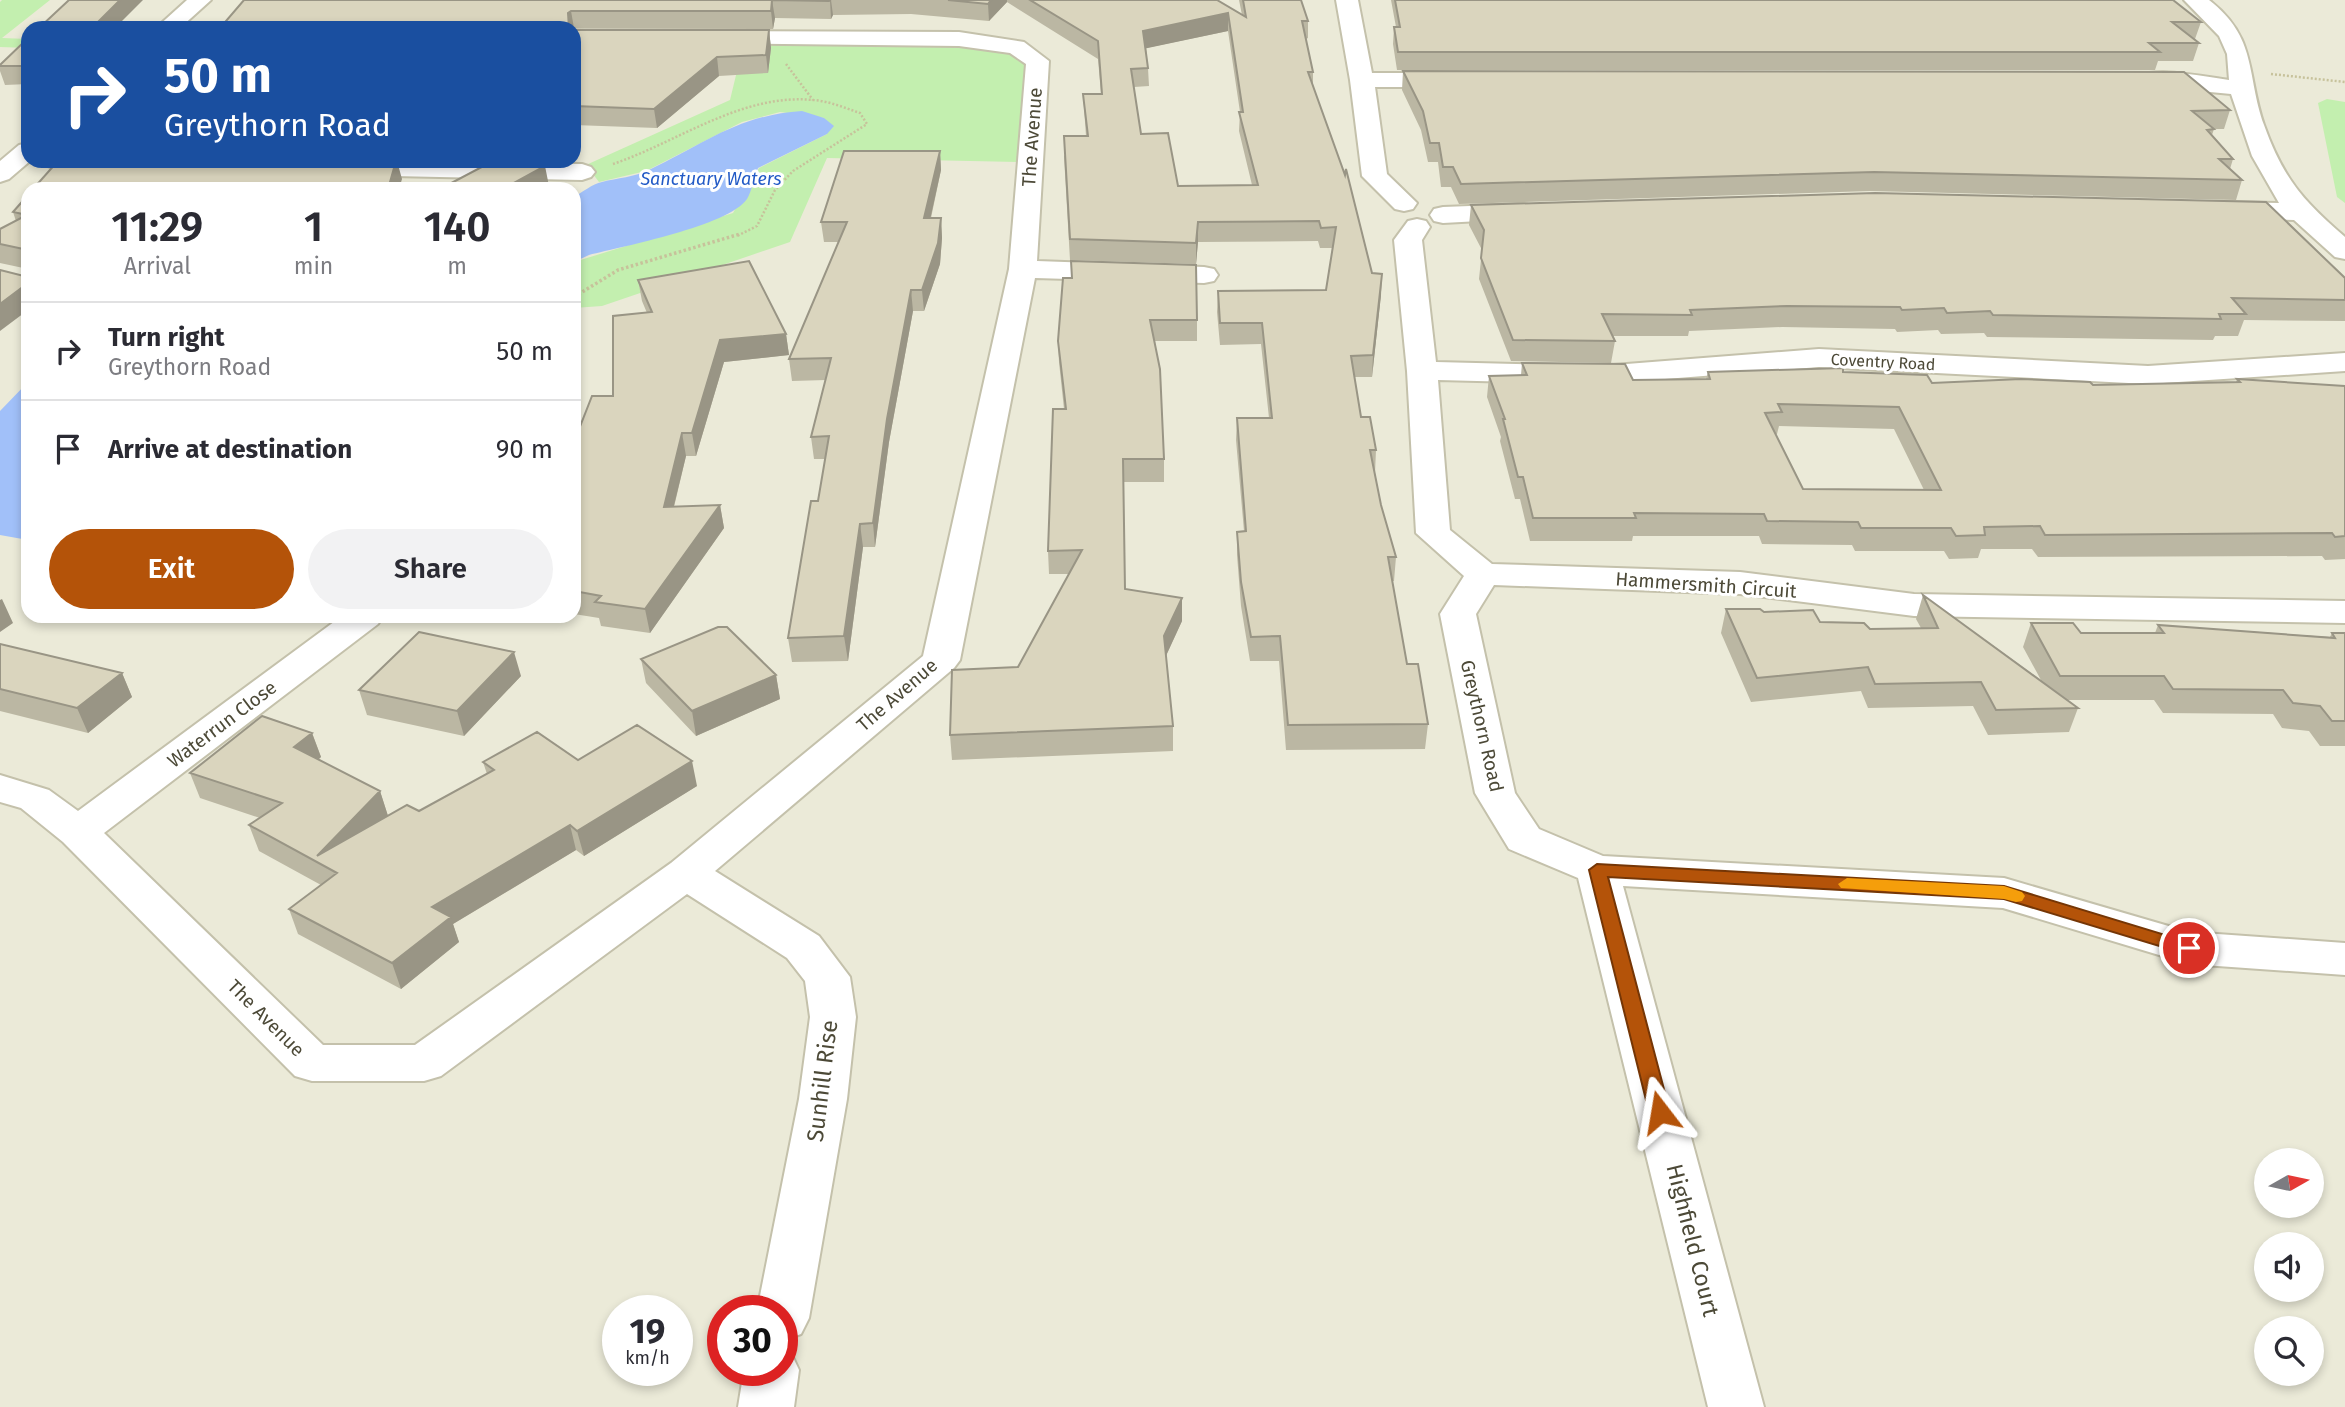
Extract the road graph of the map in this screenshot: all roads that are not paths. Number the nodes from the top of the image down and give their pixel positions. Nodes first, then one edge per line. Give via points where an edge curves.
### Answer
1 (200, 0) edge
2 (1346, 0) edge
3 (2195, 0) edge
4 (175, 21) edge
5 (681, 38) edge
6 (1363, 80) junction
7 (1474, 80) edge
8 (2117, 80) edge
9 (2241, 88) junction
10 (372, 168) edge
11 (582, 172) road end
12 (2198, 209) edge
13 (1553, 211) edge
14 (2303, 212) junction
15 (1421, 215) junction
16 (2345, 251) edge
17 (1023, 269) junction
18 (1205, 275) dead end
19 (2345, 362) edge
20 (1422, 371) junction
21 (1483, 574) junction
22 (2345, 612) edge
23 (356, 623) edge
24 (0, 788) edge
25 (78, 832) junction
26 (1597, 870) junction
27 (686, 873) junction
28 (2345, 959) edge
29 (786, 1295) edge
30 (769, 1386) edge
31 (766, 1407) edge
32 (1736, 1407) edge

1 - 4 street
2 - 6 street
3 - 9 street via 2233,37 2241,65
5 - 17 street, The Avenue via 959,39 1016,47 1038,61
6 - 7 street
6 - 15 street via 1375,176
8 - 9 street via 2172,80
9 - 14 street via 2276,180
10 - 11 street
12 - 14 street
13 - 15 street
14 - 16 street
15 - 20 street via 1408,240
17 - 18 street
17 - 27 street, The Avenue via 941,660
19 - 20 street, Coventry Road via 2148,375 1819,358 1601,375
20 - 21 street via 1433,533
21 - 22 street, Hammersmith Circuit via 1740,583 1914,605
21 - 26 street, Greythorn Road via 1458,614 1495,793 1524,839
23 - 25 street, Waterrun Close
24 - 25 street, The Avenue via 35,799
25 - 27 street, The Avenue via 312,1063 425,1063
26 - 28 street, Greythorn Road via 2004,892 2189,948
26 - 32 street, Highfield Court
27 - 29 street, Sunhill Rise via 803,947 827,977 833,1017 823,1099
30 - 31 street

